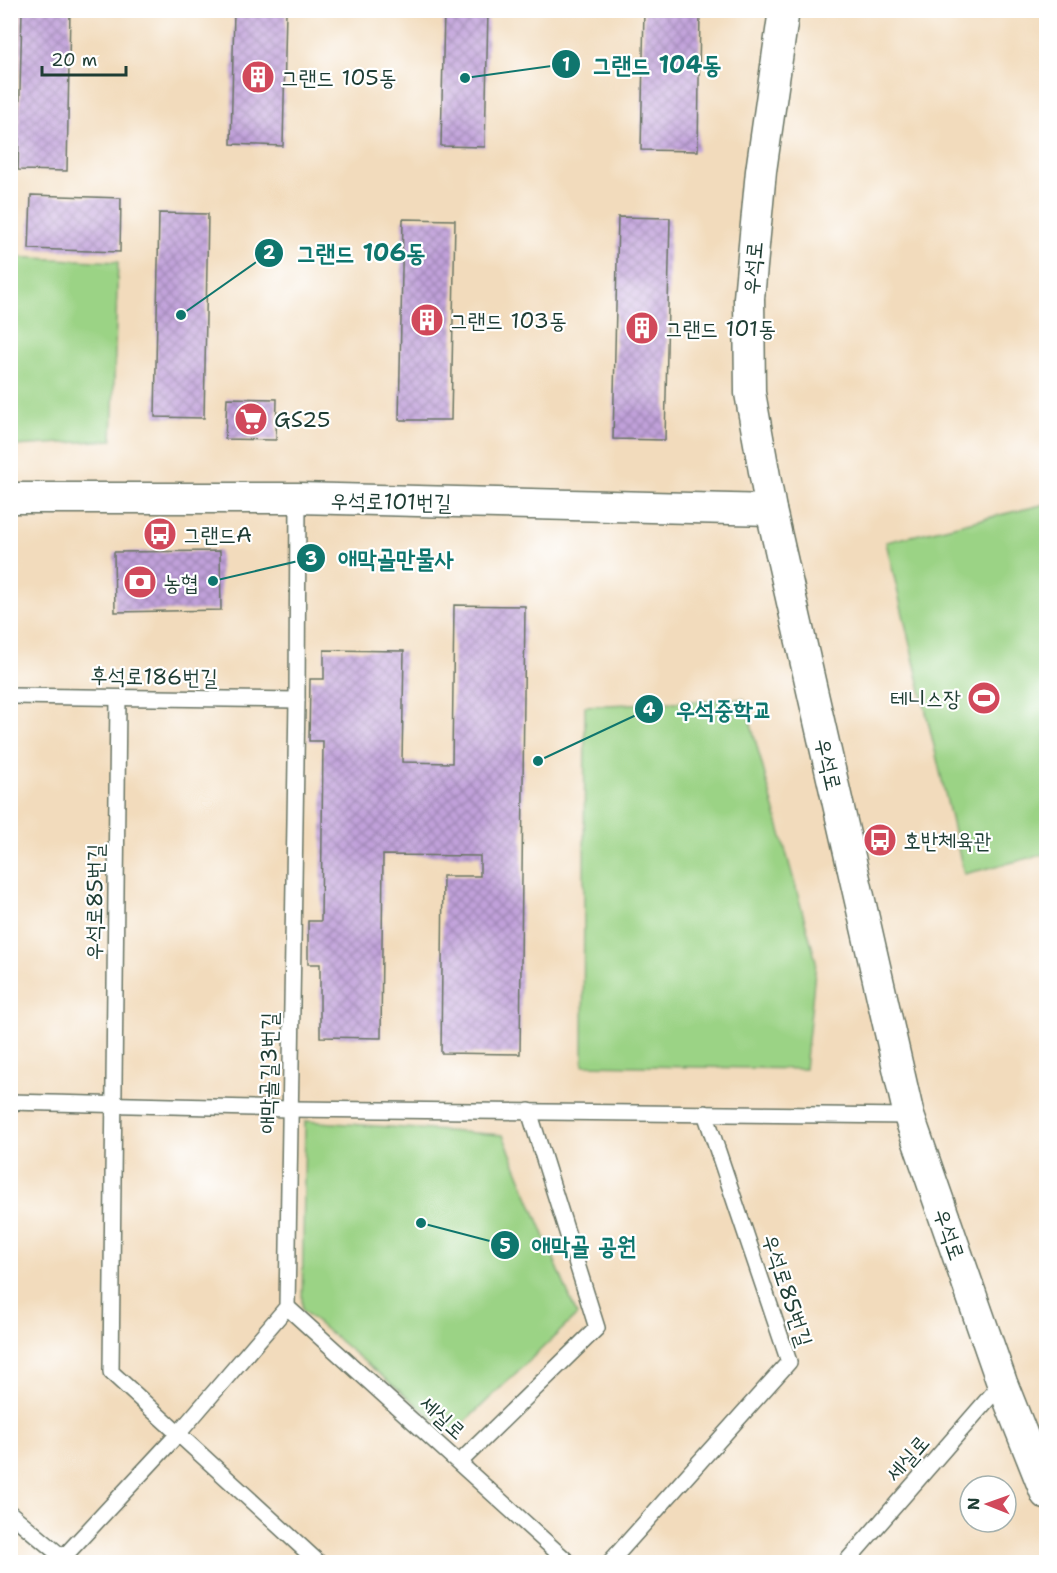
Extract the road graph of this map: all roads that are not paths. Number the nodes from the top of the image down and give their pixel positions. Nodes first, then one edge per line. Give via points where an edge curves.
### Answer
1 (783, 10) edge
2 (10, 498) edge
3 (298, 498) junction
4 (771, 510) junction
5 (10, 696) edge
6 (118, 698) junction
7 (297, 700) junction
8 (10, 1102) edge
9 (114, 1105) junction
10 (290, 1109) junction
11 (529, 1111) junction
12 (705, 1113) junction
13 (909, 1116) junction
14 (287, 1307) junction
15 (1002, 1383) junction
16 (178, 1434) junction
17 (460, 1462) junction
18 (1047, 1494) edge
19 (10, 1513) edge
20 (63, 1561) edge
21 (318, 1563) edge
22 (568, 1563) edge
23 (610, 1563) edge
24 (846, 1563) edge

1 - 4 street, 우석로 via 749,298 750,393
2 - 3 street, 우석로101번길
3 - 4 street, 우석로101번길
3 - 7 lane, 애막골길3번길
4 - 13 street, 우석로
5 - 6 lane, 후석로186번길
6 - 7 lane, 후석로186번길
6 - 9 lane, 우석로85번길
7 - 10 lane, 애막골길3번길
8 - 9 lane
9 - 10 lane
9 - 16 lane, 우석로85번길 via 111,1372
10 - 11 lane
10 - 14 lane, 애막골길3번길
11 - 12 lane
11 - 17 lane via 597,1328
12 - 13 lane
12 - 23 lane, 우석로85번길 via 789,1362
13 - 15 street, 우석로
14 - 16 lane
14 - 17 lane, 세실로
15 - 18 street, 우석로
15 - 24 lane, 세실로
16 - 20 lane
16 - 21 lane
17 - 22 lane, 세실로
19 - 20 lane

